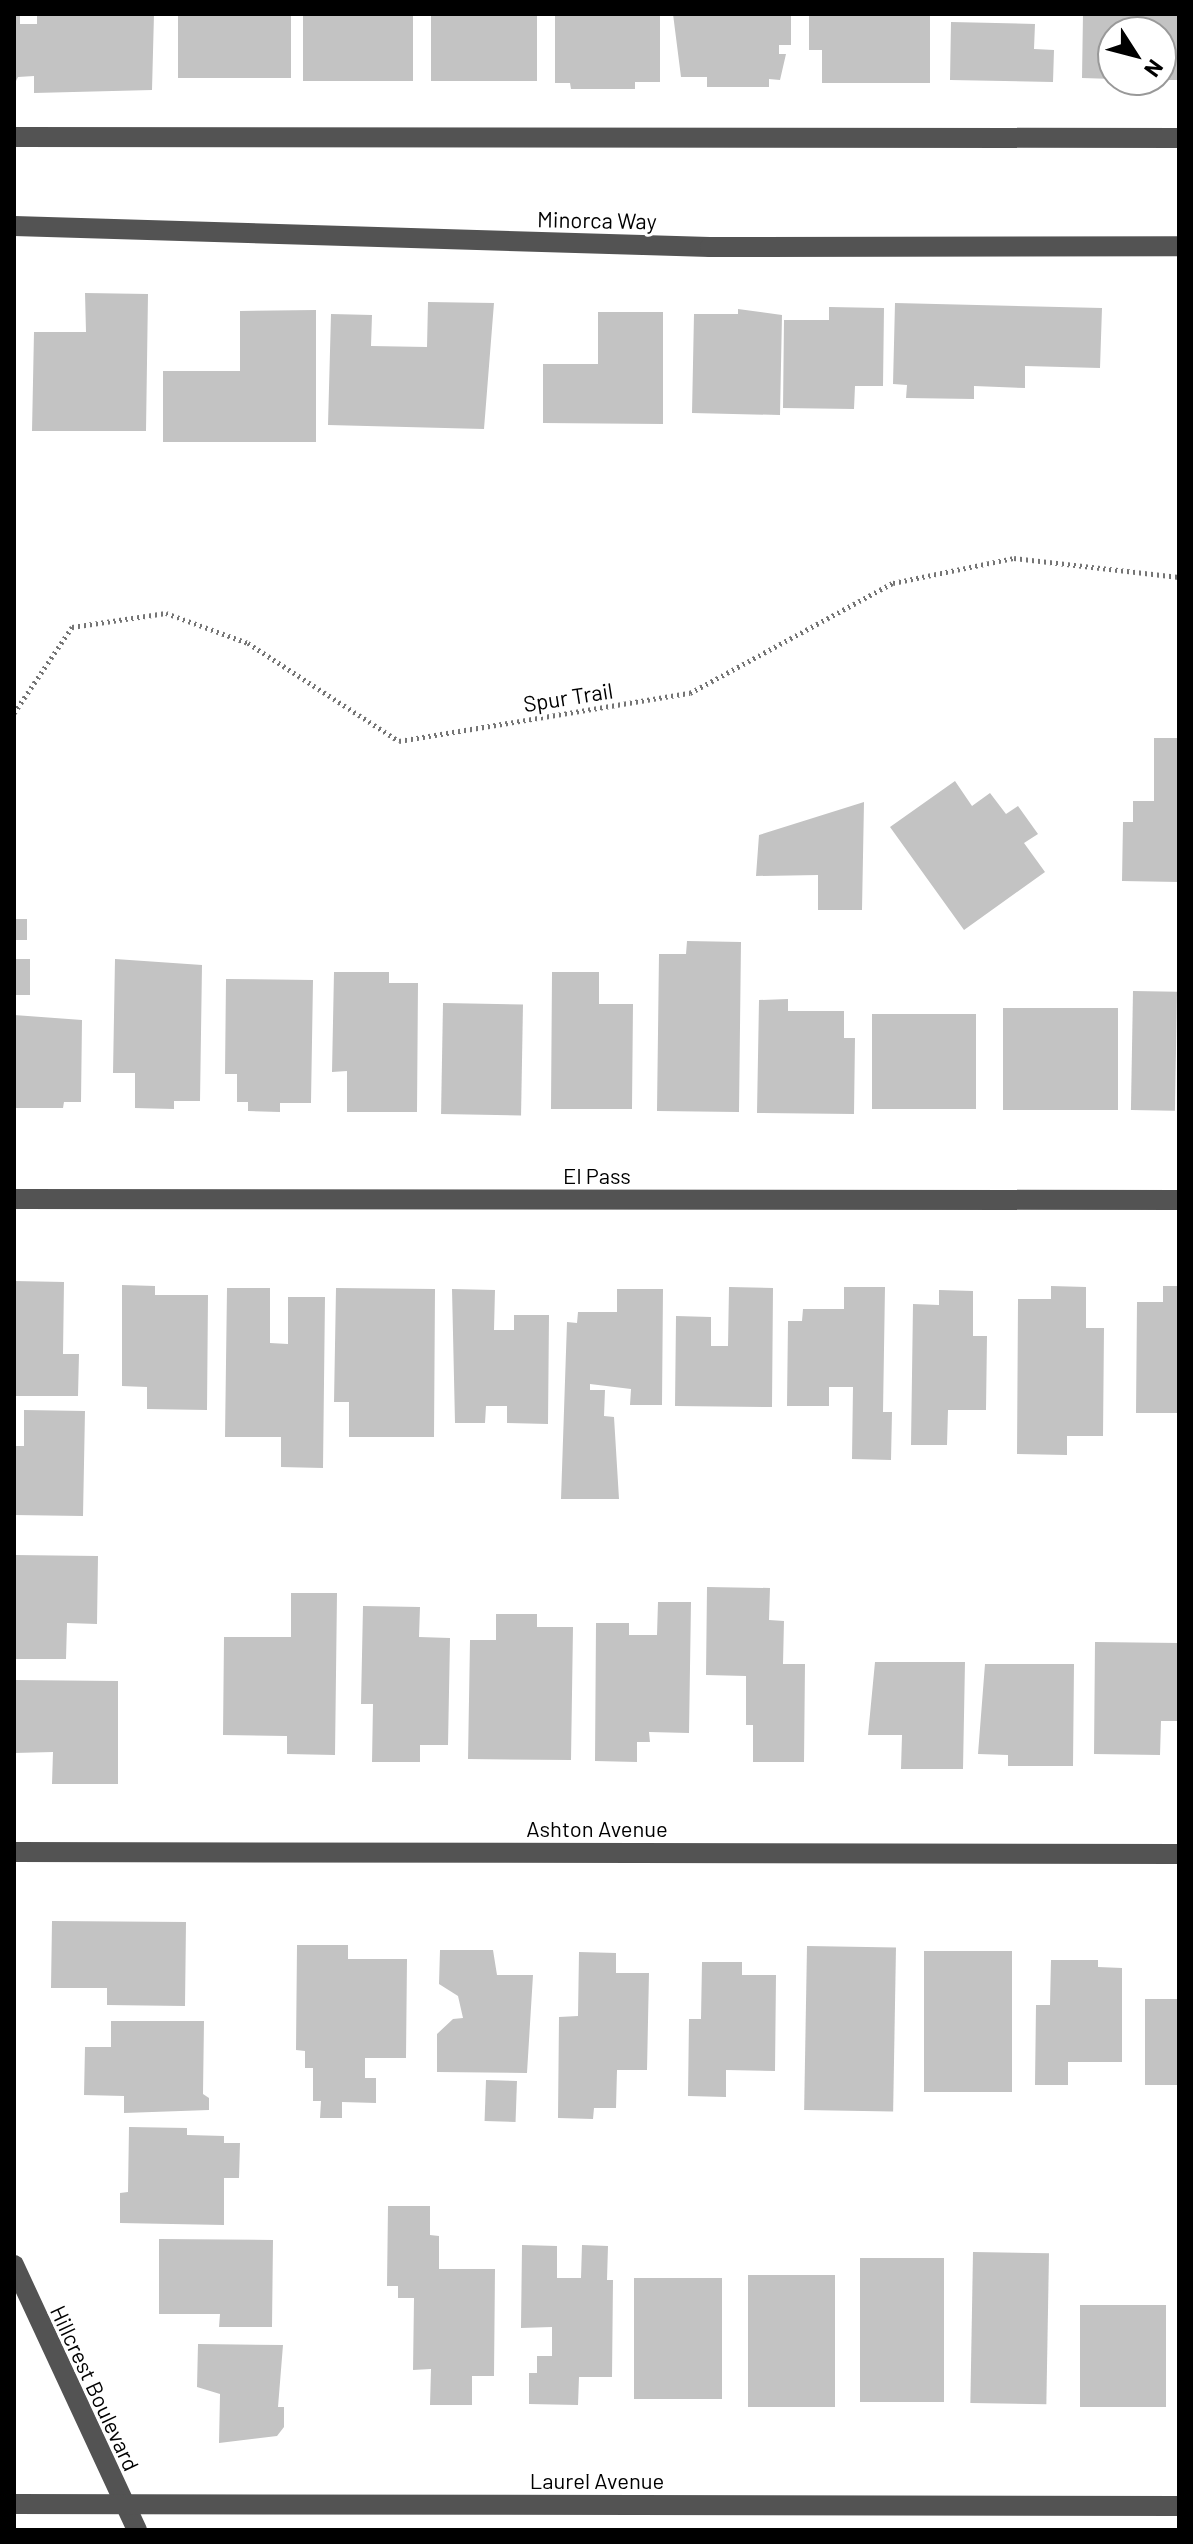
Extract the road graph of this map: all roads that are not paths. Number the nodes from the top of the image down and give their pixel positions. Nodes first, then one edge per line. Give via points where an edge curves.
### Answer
1 (14, 137) edge
2 (1179, 138) edge
3 (14, 226) edge
4 (1179, 246) edge
5 (14, 1199) edge
6 (1179, 1200) edge
7 (14, 1852) edge
8 (1179, 1854) edge
9 (14, 2265) edge
10 (14, 2504) edge
11 (124, 2505) junction
12 (1179, 2506) edge
13 (137, 2530) edge

1 - 2 street
3 - 4 street, Minorca Way via 694,246
5 - 6 street, El Pass
7 - 8 street, Ashton Avenue
9 - 11 street, Hillcrest Boulevard
10 - 11 street, Laurel Avenue
11 - 12 street, Laurel Avenue
11 - 13 street, Hillcrest Boulevard

